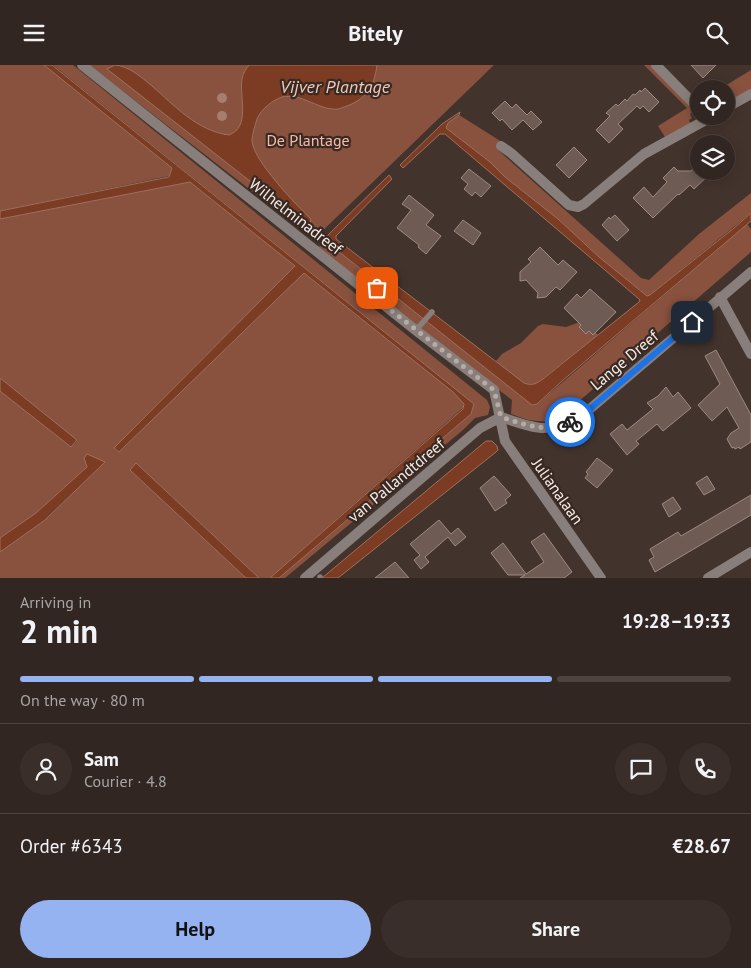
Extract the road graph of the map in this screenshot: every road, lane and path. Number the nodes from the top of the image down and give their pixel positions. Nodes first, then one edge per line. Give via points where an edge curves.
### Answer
1 (82, 65) edge
2 (656, 65) edge
3 (751, 94) edge
4 (690, 100) edge
5 (735, 104) edge
6 (695, 125) edge
7 (500, 146) dead end
8 (751, 272) edge
9 (386, 278) dead end
10 (371, 295) junction
11 (720, 297) junction
12 (432, 312) dead end
13 (416, 330) junction
14 (751, 354) edge
15 (501, 417) junction
16 (751, 552) edge
17 (318, 575) edge
18 (305, 578) edge
19 (601, 578) edge
20 (708, 578) edge

1 - 10 street, Wilhelminadreef
2 - 4 street
3 - 5 street
6 - 7 street via 644,154 578,207 569,205
8 - 11 street, Lange Dreef
9 - 10 lane
10 - 13 street, Wilhelminadreef
11 - 14 street
11 - 15 street, Lange Dreef via 578,419 543,429
12 - 13 lane
13 - 15 street, Wilhelminadreef via 494,390
15 - 17 street, van Pallandtdreef via 480,428
15 - 19 street, Julianalaan via 504,441
16 - 20 street
17 - 18 street, van Pallandtdreef

